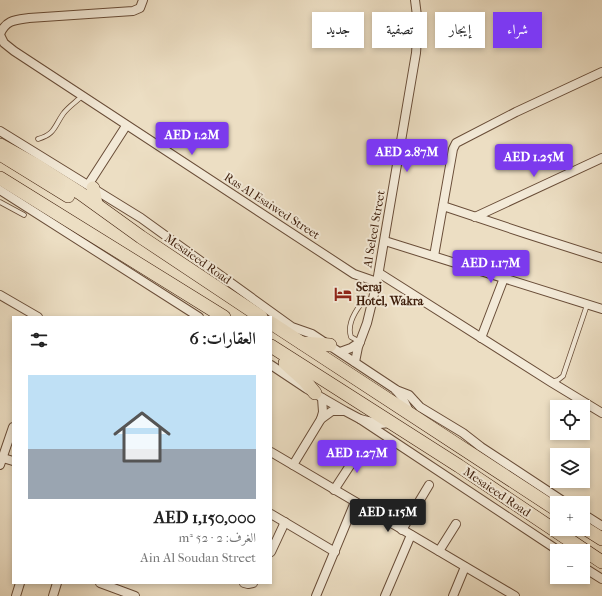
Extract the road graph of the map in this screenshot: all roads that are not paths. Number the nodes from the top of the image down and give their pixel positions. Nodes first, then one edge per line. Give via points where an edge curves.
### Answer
1 (143, 0) edge
2 (415, 0) edge
3 (0, 34) edge
4 (602, 72) edge
5 (82, 96) junction
6 (126, 126) junction
7 (0, 131) edge
8 (38, 139) dead end
9 (0, 145) edge
10 (0, 155) edge
11 (602, 158) edge
12 (0, 178) edge
13 (90, 186) junction
14 (0, 190) edge
15 (0, 202) edge
16 (96, 204) junction
17 (443, 206) junction
18 (24, 215) dead end
19 (475, 217) junction
20 (142, 237) junction
21 (385, 241) junction
22 (434, 256) junction
23 (602, 258) edge
24 (379, 273) junction
25 (504, 278) junction
26 (377, 282) junction
27 (0, 295) edge
28 (372, 304) junction
29 (587, 304) junction
30 (602, 309) edge
31 (36, 316) edge
32 (197, 316) edge
33 (222, 316) edge
34 (260, 316) edge
35 (272, 325) edge
36 (481, 338) junction
37 (299, 342) junction
38 (360, 342) junction
39 (272, 347) edge
40 (335, 348) junction
41 (272, 353) edge
42 (355, 362) junction
43 (272, 366) edge
44 (551, 382) junction
45 (395, 389) junction
46 (319, 395) junction
47 (344, 411) junction
48 (602, 413) edge
49 (410, 414) junction
50 (321, 419) junction
51 (360, 419) junction
52 (392, 423) junction
53 (12, 430) edge
54 (362, 447) dead end
55 (272, 454) edge
56 (1, 460) edge
57 (12, 461) edge
58 (293, 465) junction
59 (429, 485) dead end
60 (334, 490) junction
61 (555, 496) edge
62 (355, 502) junction
63 (550, 505) edge
64 (272, 515) edge
65 (590, 518) edge
66 (285, 522) junction
67 (456, 524) dead end
68 (602, 526) edge
69 (402, 530) junction
70 (590, 531) edge
71 (412, 535) junction
72 (602, 539) edge
73 (550, 545) edge
74 (272, 550) edge
75 (439, 551) junction
76 (335, 552) junction
77 (602, 562) edge
78 (465, 567) junction
79 (590, 571) edge
80 (602, 579) edge
81 (20, 584) edge
82 (57, 584) edge
83 (103, 584) edge
84 (16, 596) edge
85 (53, 596) edge
86 (135, 596) edge
87 (316, 596) edge
88 (385, 596) edge
89 (452, 596) edge
90 (515, 596) edge

1 - 3 street via 140,8 133,11 12,21 3,26
2 - 21 street, Al Seleel Street via 418,24 416,53
3 - 5 street, Ras Al Esaiwed Street via 9,47
4 - 17 street via 456,143
5 - 6 street, Ras Al Esaiwed Street
5 - 8 lane via 64,113 47,136
6 - 13 street
6 - 26 street, Ras Al Esaiwed Street via 354,274
7 - 13 street, Mesaieed Road
9 - 16 highway, Mesaieed Road
10 - 20 highway
11 - 19 street
12 - 33 highway
13 - 16 highway
13 - 40 street, Mesaieed Road via 141,218 292,326
14 - 32 street
15 - 18 lane
16 - 20 highway, Mesaieed Road
17 - 19 street
17 - 22 street
19 - 23 street
20 - 34 highway, Mesaieed Road
21 - 22 street
21 - 24 street, Al Seleel Street
22 - 25 street
24 - 26 street, Al Seleel Street
24 - 36 street
25 - 29 street
25 - 36 street
26 - 28 street, Al Seleel Street
27 - 31 street
28 - 38 street, Al Seleel Street
28 - 38 lane via 361,304 353,316 349,332 351,337
29 - 30 street
29 - 44 lane via 563,376
35 - 37 highway, Mesaieed Road
36 - 44 street
37 - 40 highway
37 - 49 highway, Mesaieed Road
38 - 40 street via 351,348
38 - 42 street, Al Seleel Street
39 - 52 highway, Mesaieed Road
40 - 42 street, Mesaieed Road
41 - 46 highway
42 - 45 street, Mesaieed Road
43 - 46 street, Mesaieed Road
44 - 48 street
45 - 49 street, Mesaieed Road
45 - 61 street, Mesaieed Road via 409,395 420,407
46 - 47 street, Mesaieed Road
46 - 50 street via 323,412
47 - 50 street via 332,411
47 - 51 street, Mesaieed Road
49 - 63 highway, Mesaieed Road
50 - 58 street
51 - 52 street, Mesaieed Road via 380,424
51 - 73 street, Mesaieed Road
52 - 77 highway, Mesaieed Road
53 - 56 street
54 - 60 street
55 - 58 street
56 - 57 street
58 - 60 street
59 - 69 street
60 - 62 street
62 - 69 street
62 - 76 street
64 - 66 street
65 - 68 street
66 - 74 street
66 - 76 street
67 - 75 street
69 - 71 street
70 - 72 highway
71 - 75 street
71 - 88 street
75 - 78 street
76 - 87 street
78 - 89 street
78 - 90 street
79 - 80 street
81 - 84 street
82 - 85 street
83 - 86 street

